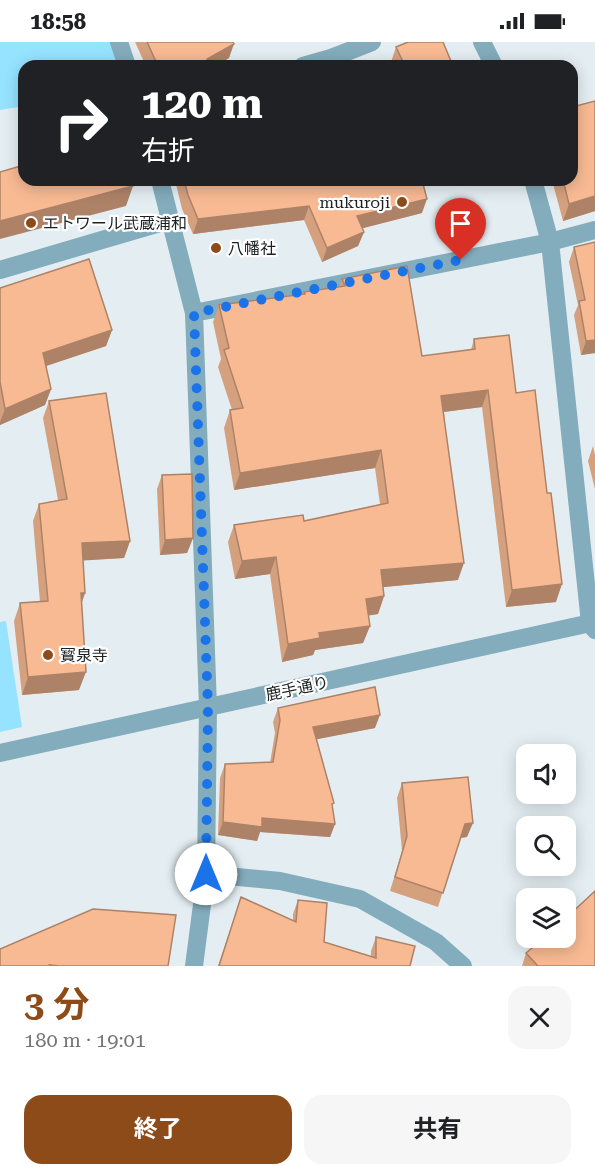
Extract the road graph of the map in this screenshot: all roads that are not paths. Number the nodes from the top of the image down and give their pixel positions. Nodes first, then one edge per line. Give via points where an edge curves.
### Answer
1 (119, 42) edge
2 (372, 42) edge
3 (482, 42) edge
4 (126, 60) edge
5 (324, 60) edge
6 (491, 60) edge
7 (162, 186) edge
8 (535, 186) edge
9 (170, 220) junction
10 (595, 230) edge
11 (550, 242) junction
12 (0, 270) edge
13 (194, 313) junction
14 (593, 625) edge
15 (208, 707) junction
16 (0, 753) edge
17 (206, 874) junction
18 (194, 966) edge
19 (463, 966) edge

1 - 4 street
2 - 5 street
3 - 6 street
7 - 9 street
8 - 11 street
9 - 12 street
9 - 13 street
10 - 11 street
11 - 13 street
11 - 14 street
13 - 15 street
14 - 15 street, 鹿手通り
15 - 16 street, 鹿手通り
15 - 17 street
17 - 18 street
17 - 19 street via 280,881 360,899 436,942

